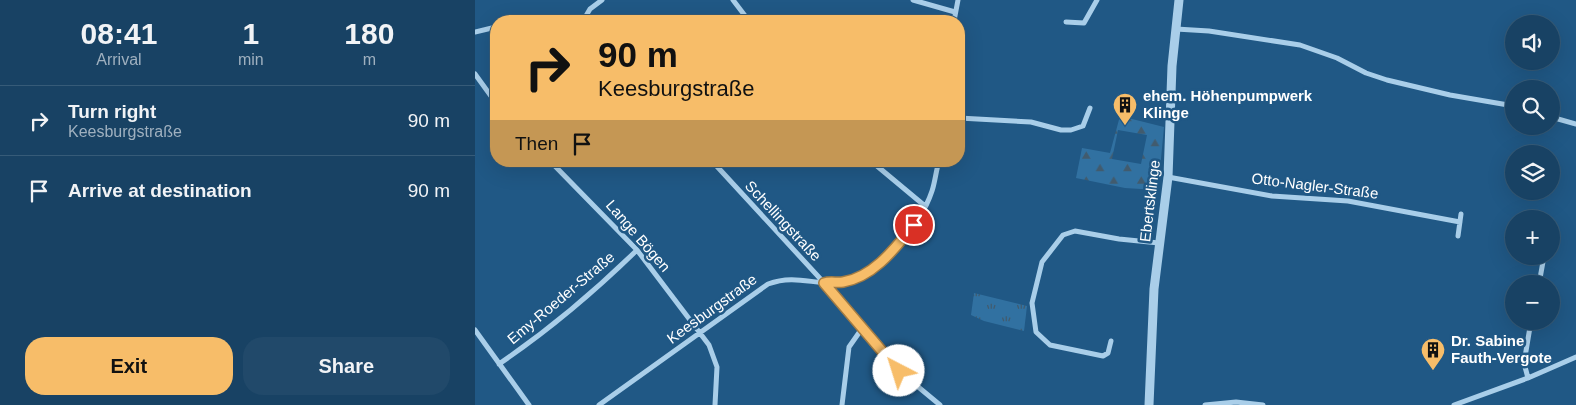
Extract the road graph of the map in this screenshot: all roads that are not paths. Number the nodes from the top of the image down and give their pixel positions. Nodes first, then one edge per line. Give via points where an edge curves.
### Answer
1 (602, 0) edge
2 (733, 0) edge
3 (913, 0) edge
4 (959, 0) edge
5 (1097, 0) edge
6 (1179, 0) edge
7 (955, 12) junction
8 (587, 15) edge
9 (744, 15) edge
10 (954, 15) edge
11 (1066, 22) dead end
12 (1084, 23) junction
13 (1090, 26) dead end
14 (490, 28) edge
15 (1176, 29) junction
16 (475, 32) edge
17 (475, 74) edge
18 (490, 95) edge
19 (1505, 104) edge
20 (1090, 108) dead end
21 (965, 118) edge
22 (1560, 120) edge
23 (1576, 124) edge
24 (556, 167) edge
25 (718, 167) edge
26 (878, 167) edge
27 (938, 167) edge
28 (1168, 177) junction
29 (925, 206) junction
30 (1461, 214) dead end
31 (1460, 222) junction
32 (1458, 236) dead end
33 (1159, 243) junction
34 (637, 250) junction
35 (824, 283) junction
36 (863, 327) junction
37 (475, 330) edge
38 (1530, 330) edge
39 (700, 334) junction
40 (1111, 341) dead end
41 (1576, 357) edge
42 (499, 364) junction
43 (1528, 378) junction
44 (1236, 403) edge
45 (529, 405) edge
46 (599, 405) edge
47 (715, 405) edge
48 (842, 405) edge
49 (940, 405) edge
50 (1149, 405) edge
51 (1205, 405) edge
52 (1263, 405) edge
53 (1454, 405) edge

1 - 8 street
2 - 9 street
3 - 7 street
4 - 7 street
5 - 12 street
6 - 15 street, Ebertsklinge
7 - 10 street
11 - 12 street
12 - 13 street
14 - 16 street
15 - 19 street via 1299,45 1387,80
15 - 28 street, Ebertsklinge
17 - 18 street
20 - 21 street via 1083,126 1071,130 1031,122
22 - 23 street
24 - 34 street, Lange Bögen
25 - 35 street, Schellingstraße
26 - 29 street
27 - 29 street, Keesburgstraße
28 - 31 street, Otto-Nagler-Straße via 1273,196 1348,201
28 - 33 street, Ebertsklinge
29 - 35 street, Keesburgstraße via 914,225 881,263 858,277
30 - 31 street
31 - 32 street
33 - 40 street via 1075,231 1063,235 1042,262 1032,303 1036,332 1050,345 1103,356 1108,353
33 - 50 street, Ebertsklinge
34 - 39 street, Lange Bögen
34 - 42 street, Emy-Roeder-Straße via 542,334
35 - 36 street, Schellingstraße
35 - 39 street, Keesburgstraße via 796,278 768,284
36 - 48 street via 849,346
36 - 49 street, Schellingstraße via 910,381
37 - 42 street
38 - 43 street via 1524,363
39 - 46 street, Keesburgstraße
39 - 47 street, Lange Bögen via 712,351 717,367
41 - 43 street
42 - 45 street
43 - 53 street
44 - 51 street
44 - 52 street

